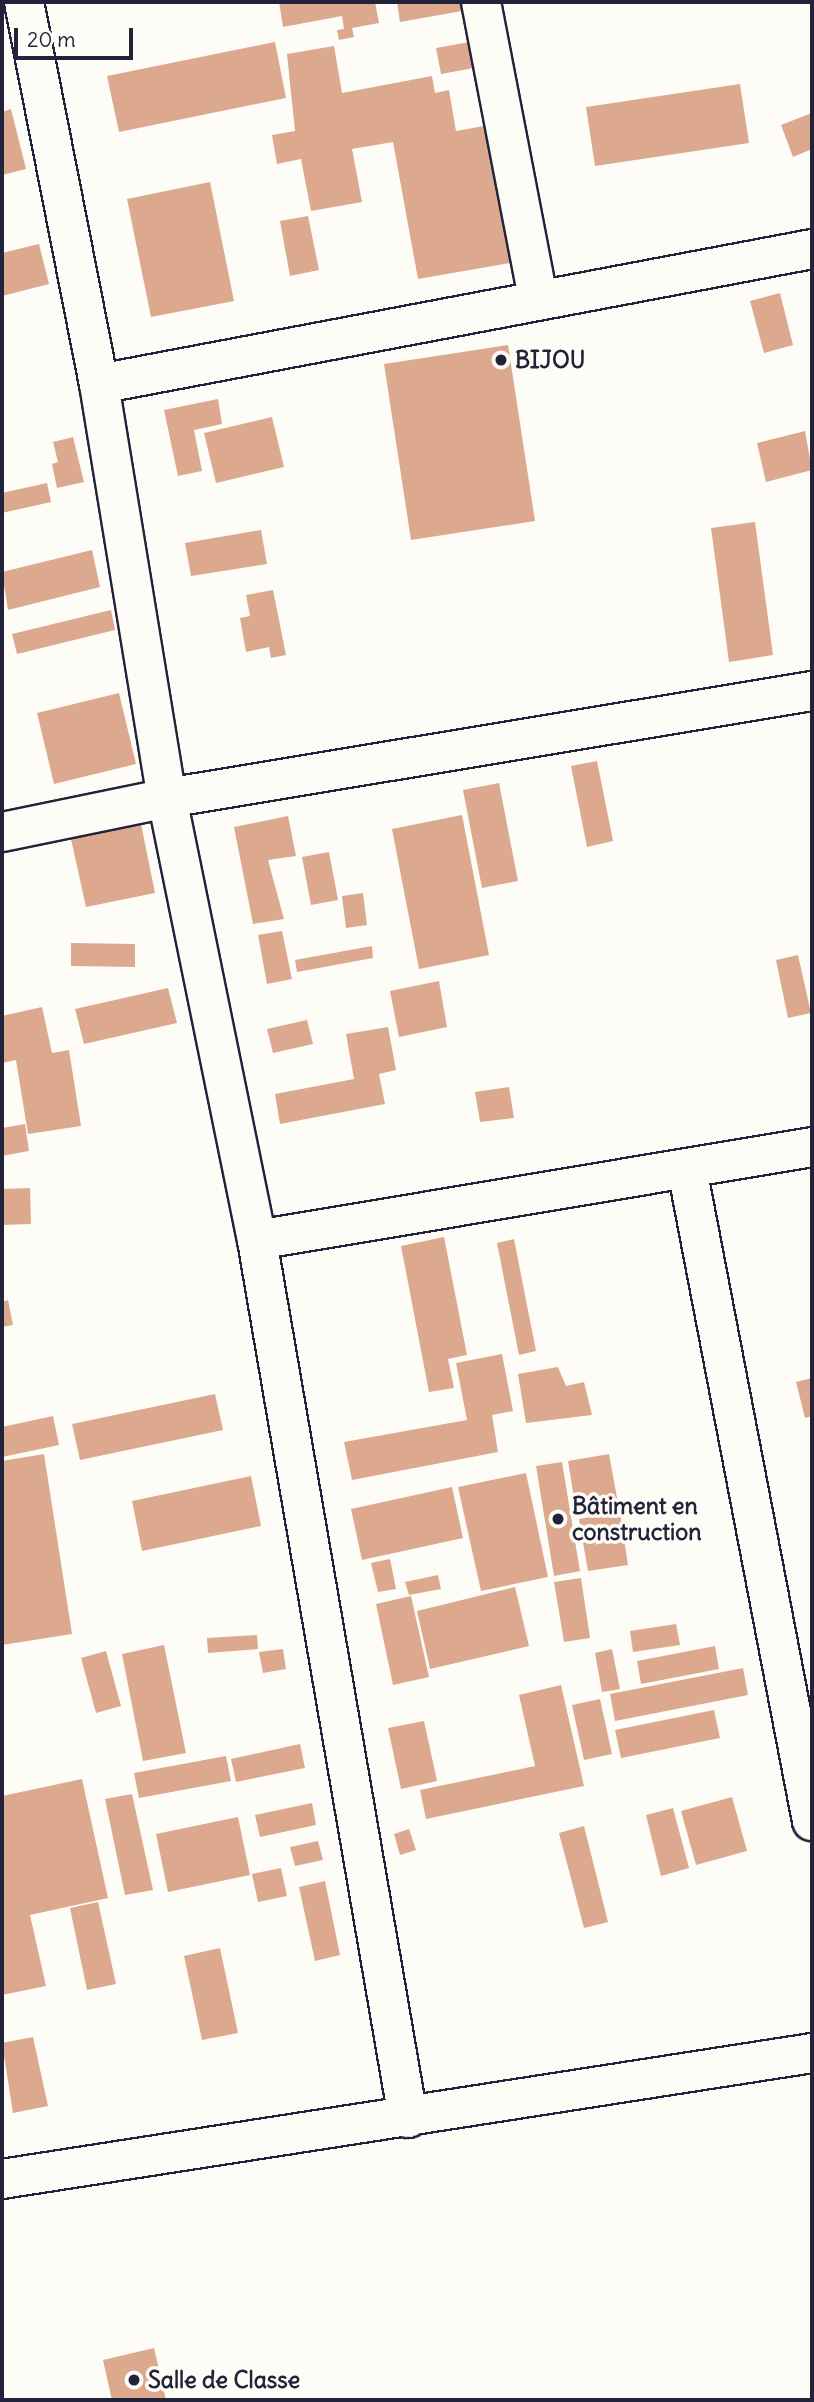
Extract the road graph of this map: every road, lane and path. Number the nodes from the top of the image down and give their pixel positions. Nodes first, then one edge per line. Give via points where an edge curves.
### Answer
1 (24, 2) edge
2 (481, 2) edge
3 (812, 249) edge
4 (538, 298) junction
5 (99, 384) junction
6 (812, 691) edge
7 (167, 798) junction
8 (2, 832) edge
9 (812, 1147) edge
10 (687, 1169) junction
11 (257, 1240) junction
12 (812, 1821) edge
13 (812, 2053) edge
14 (408, 2118) junction
15 (2, 2179) edge

1 - 5 street
2 - 4 street
3 - 4 street
4 - 5 street
5 - 7 street
6 - 7 street
7 - 8 street
7 - 11 street
9 - 10 street
10 - 11 street
10 - 12 street
11 - 14 street
13 - 14 street
14 - 15 street

